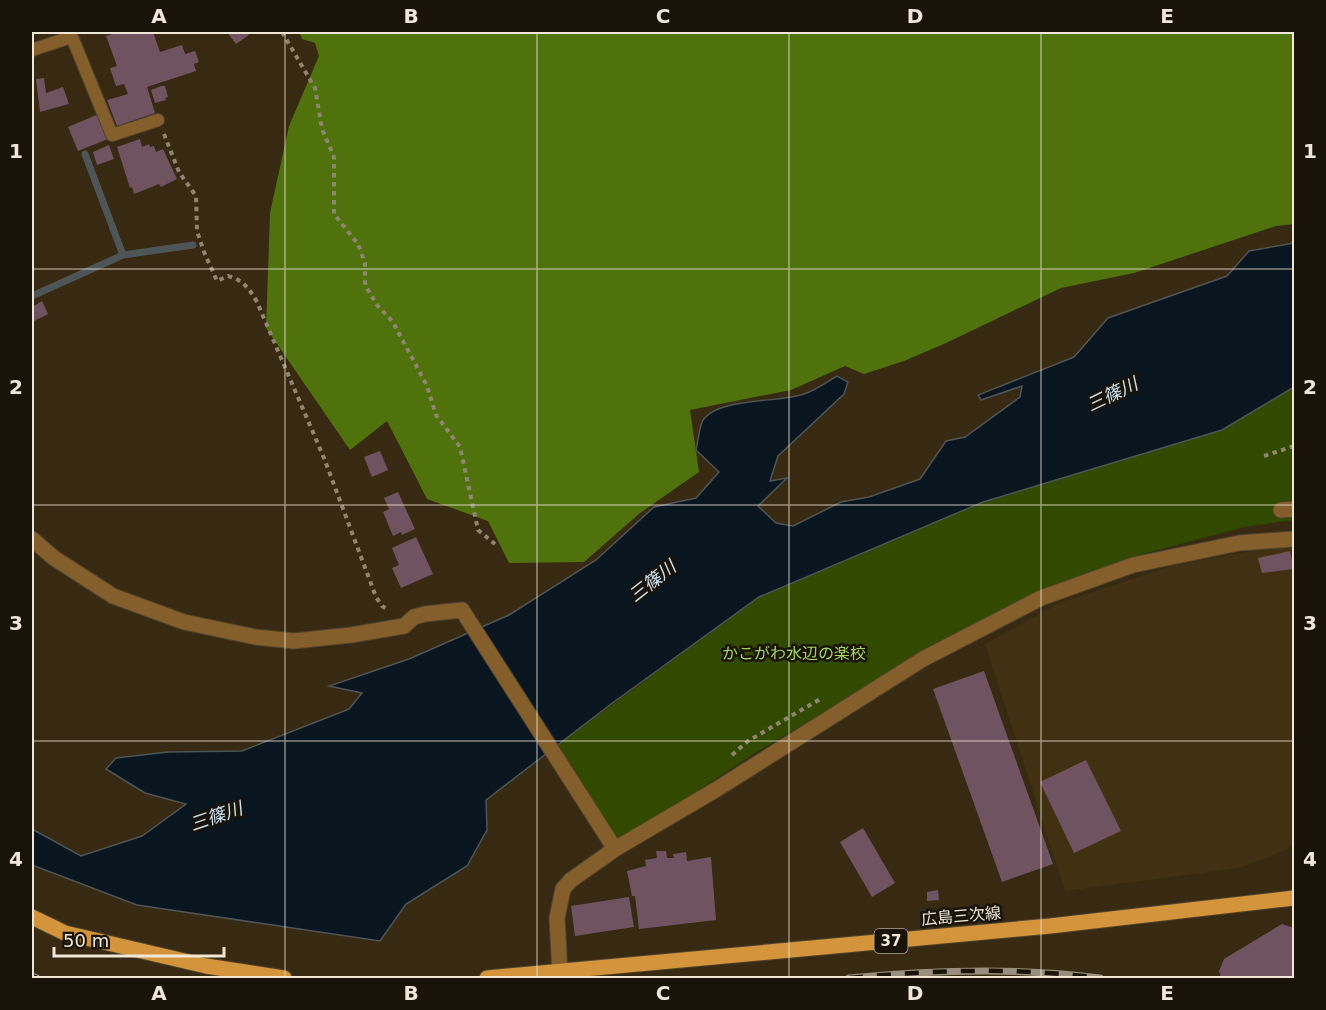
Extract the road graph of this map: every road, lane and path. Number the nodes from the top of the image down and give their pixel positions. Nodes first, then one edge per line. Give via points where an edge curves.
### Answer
1 (282, 32) edge
2 (70, 34) edge
3 (32, 50) edge
4 (158, 120) joint
5 (1294, 446) edge
6 (1264, 456) dead end
7 (32, 539) edge
8 (1294, 539) edge
9 (495, 544) dead end
10 (408, 621) junction
11 (615, 849) junction
12 (1294, 898) edge
13 (32, 917) edge
14 (560, 973) junction
15 (284, 978) edge
16 (487, 978) edge

1 - 9 path via 315,88 322,129 333,157 334,214 358,244 365,263 365,285 393,322 427,386 436,415 460,447 478,530
2 - 3 lane
2 - 4 lane via 112,135
4 - 10 path via 179,172 195,196 197,231 217,281 228,276 238,278 257,302 324,458 376,597 382,606
5 - 6 path
7 - 10 street via 112,596 195,625 294,641 381,631 404,626
8 - 11 street via 1239,543 1133,565 1041,598 923,659
10 - 11 street via 425,614 462,610
11 - 14 street via 563,889 556,918
12 - 14 main road, 広島三次線 / 37 via 1050,926
13 - 15 main road via 65,933 206,966
14 - 16 main road, 広島三次線 / 37

